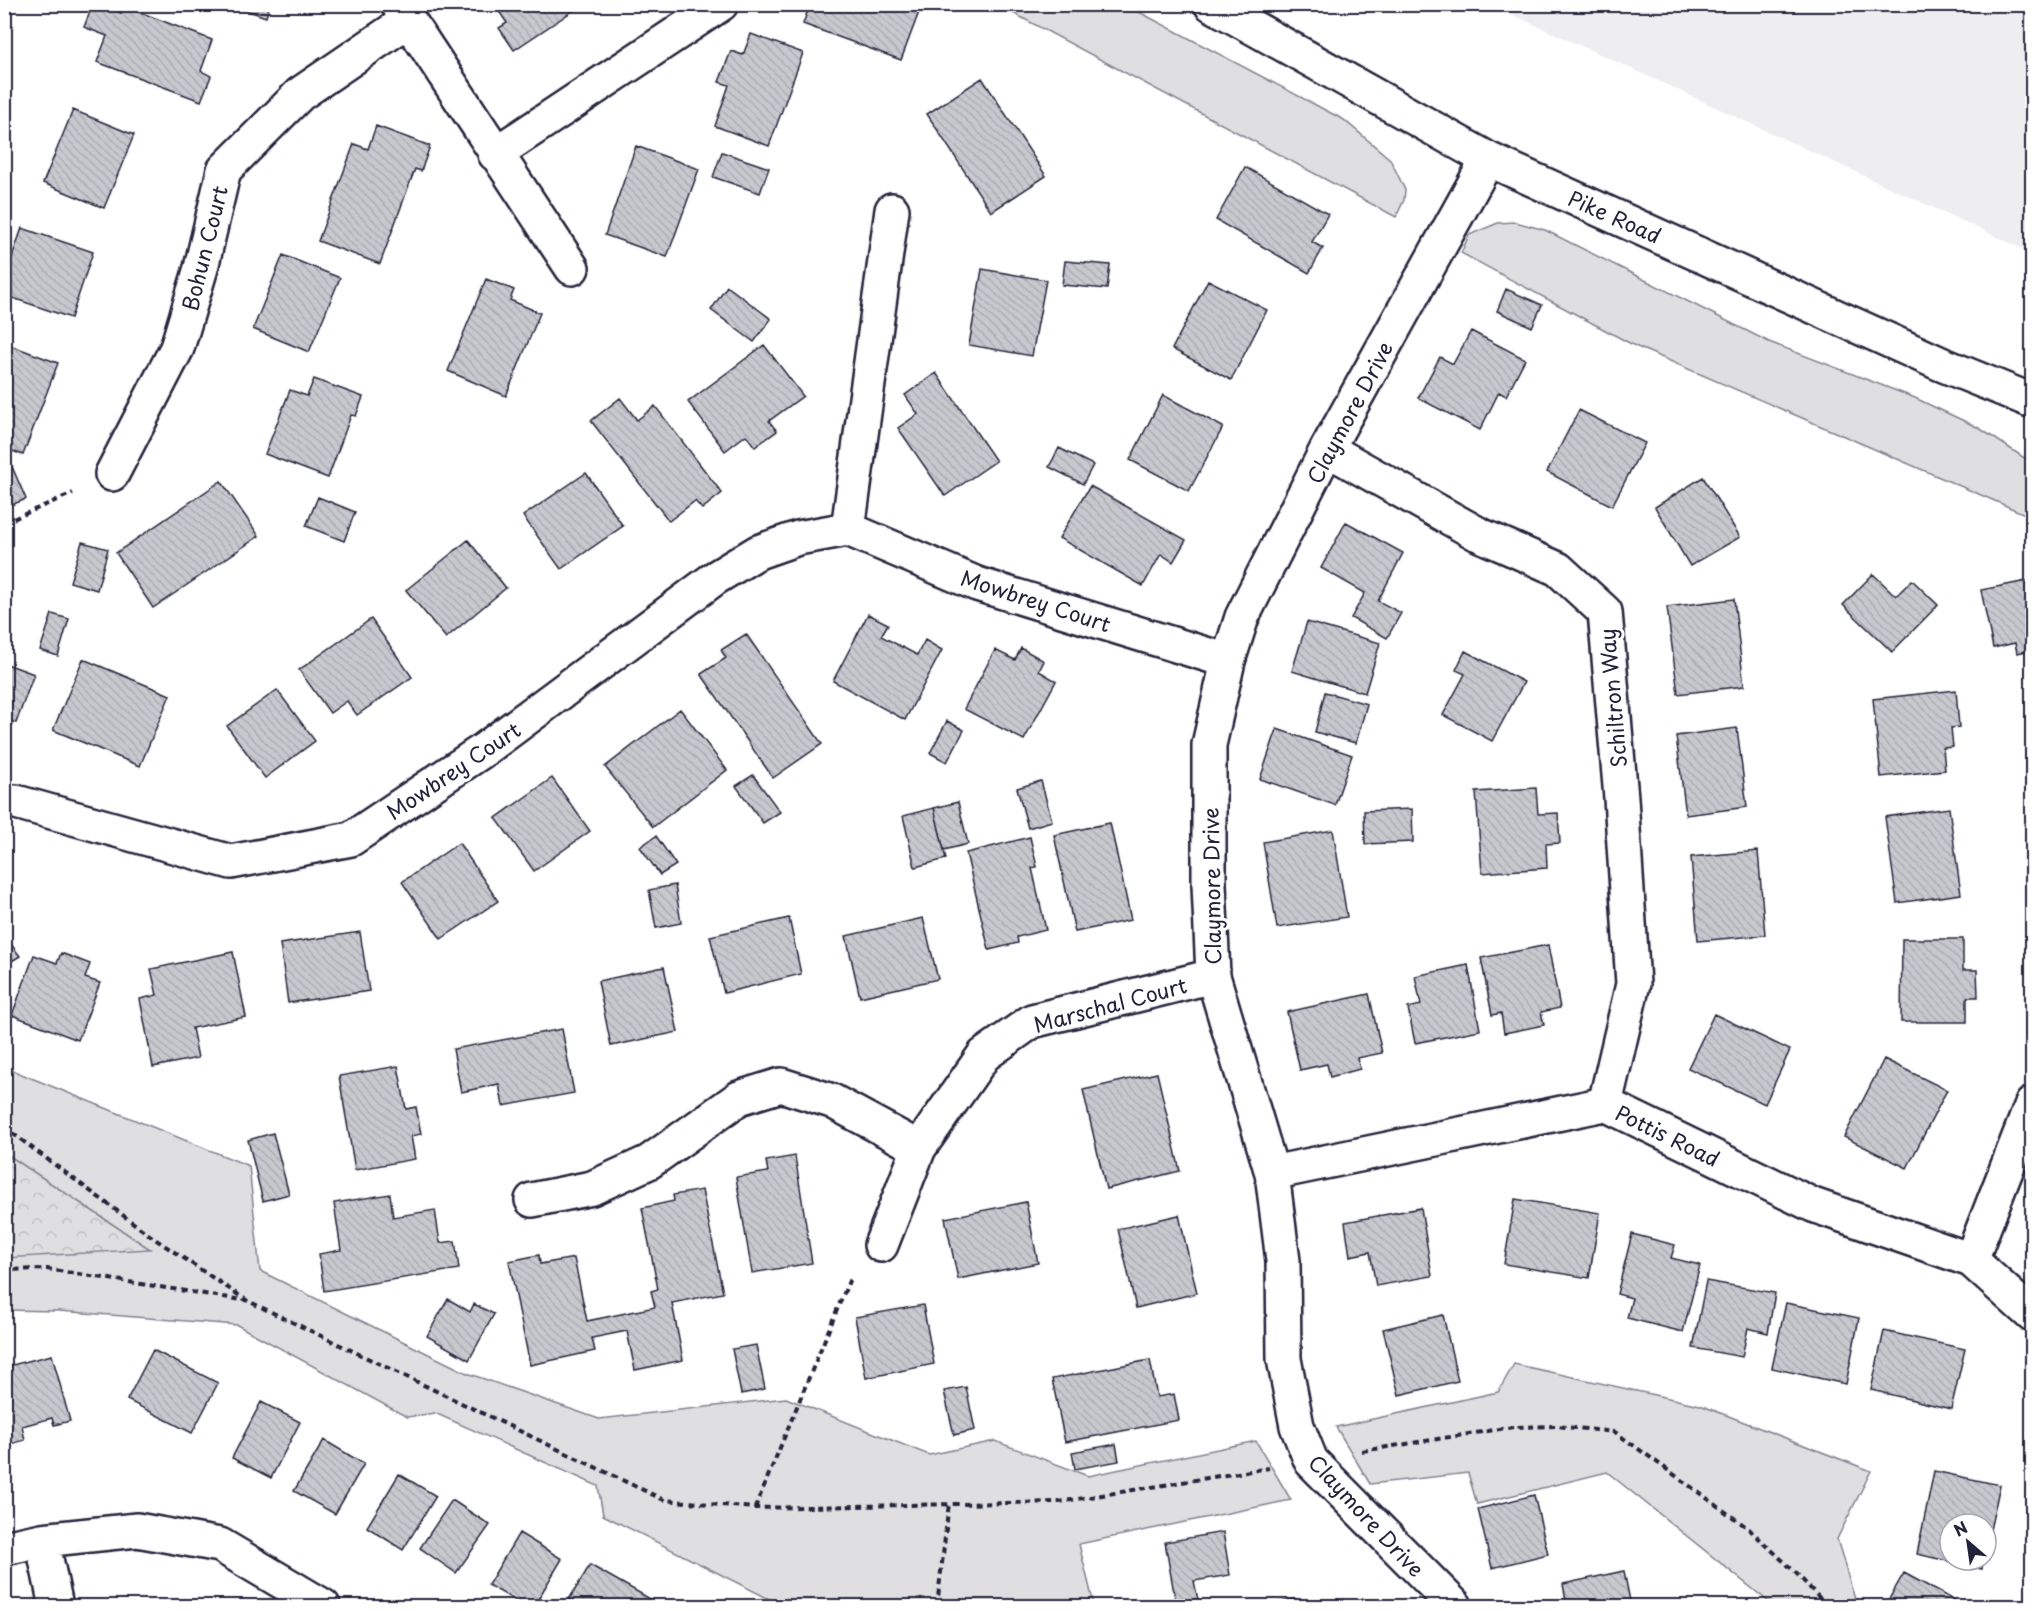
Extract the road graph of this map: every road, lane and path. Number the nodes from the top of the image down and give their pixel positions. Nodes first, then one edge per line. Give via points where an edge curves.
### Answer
1 (721, 4) edge
2 (1210, 4) edge
3 (402, 13) edge
4 (495, 153) junction
5 (1488, 159) junction
6 (892, 210) dead end
7 (572, 268) dead end
8 (2032, 401) edge
9 (1327, 449) junction
10 (112, 474) joint
11 (4, 523) edge
12 (848, 529) junction
13 (1228, 661) junction
14 (16, 802) dead end
15 (1213, 976) junction
16 (1605, 1104) junction
17 (2032, 1104) edge
18 (4, 1127) edge
19 (919, 1148) junction
20 (1272, 1173) junction
21 (532, 1200) dead end
22 (880, 1245) joint
23 (1971, 1260) junction
24 (4, 1270) edge
25 (246, 1300) junction
26 (2032, 1315) edge
27 (1311, 1461) junction
28 (949, 1503) junction
29 (755, 1508) junction
30 (42, 1540) junction
31 (4, 1548) edge
32 (56, 1606) edge
33 (323, 1606) edge
34 (938, 1606) edge
35 (1455, 1606) edge
36 (1827, 1606) edge

1 - 4 street
2 - 5 street, Pike Road
3 - 4 street, Bohun Court
3 - 10 street, Bohun Court via 300,94 224,170 177,348
4 - 7 street, Bohun Court
5 - 8 street, Pike Road via 1941,364
5 - 9 street, Claymore Drive
6 - 12 street
9 - 13 street, Claymore Drive via 1242,617
9 - 16 street, Schiltron Way via 1478,534 1558,569 1605,612 1633,984
10 - 11 path
12 - 13 street, Mowbrey Court via 977,584
12 - 14 street, Mowbrey Court via 798,538 758,552 715,578 485,750 351,839 231,862
13 - 15 street, Claymore Drive via 1209,745
15 - 19 street, Marschal Court via 1032,1021 984,1055
15 - 20 street, Claymore Drive
16 - 20 street, Pottis Road
16 - 23 street, Pottis Road via 1813,1205
17 - 23 street
18 - 25 path via 155,1239
19 - 21 street via 832,1101 781,1085 739,1098 639,1167 592,1188
19 - 22 street, Marschal Court
20 - 27 street, Claymore Drive via 1283,1261 1284,1359 1297,1426
22 - 29 path via 863,1246
23 - 26 street, Pottis Road
24 - 25 path via 47,1269
25 - 29 path via 664,1500
27 - 28 path via 1059,1502
27 - 35 street, Claymore Drive
27 - 36 path via 1513,1427 1556,1426 1615,1432 1748,1528
28 - 29 path
28 - 34 path
30 - 31 street
30 - 32 street
30 - 33 street via 137,1530 220,1545

